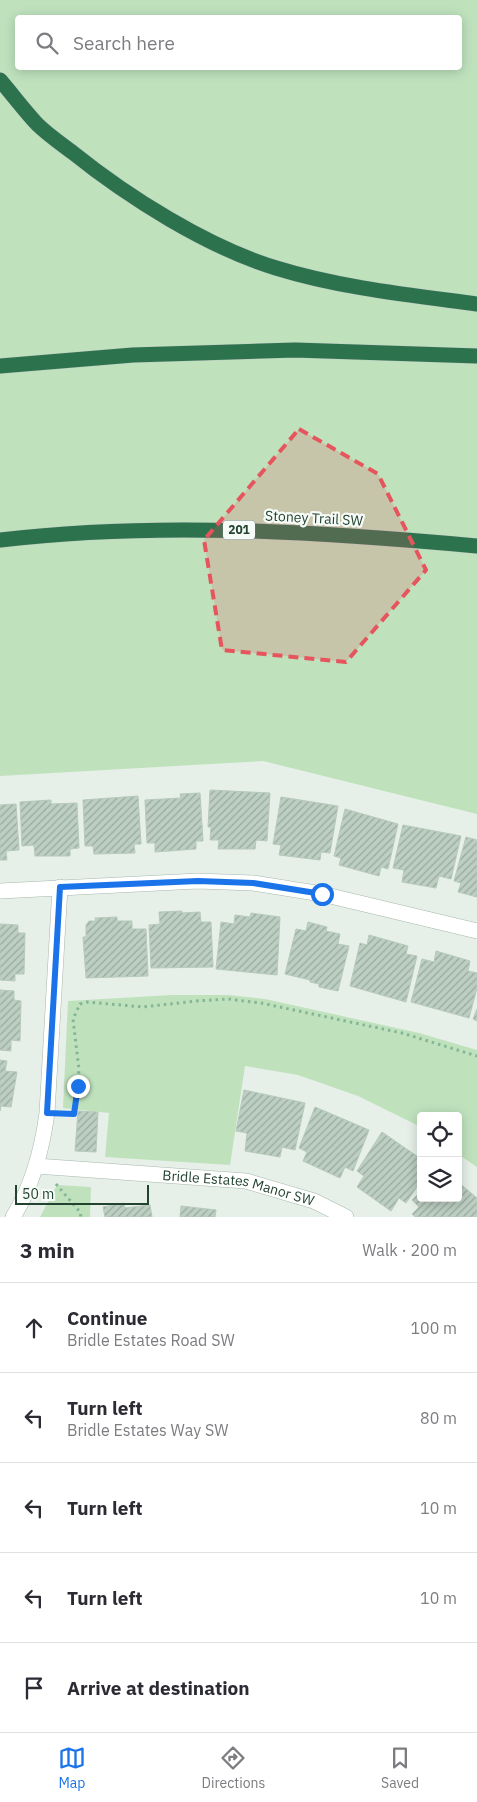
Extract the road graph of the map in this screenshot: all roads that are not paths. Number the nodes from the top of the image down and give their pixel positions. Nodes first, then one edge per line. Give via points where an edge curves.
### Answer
1 (0, 80) edge
2 (477, 304) edge
3 (477, 356) edge
4 (0, 366) edge
5 (0, 540) edge
6 (477, 546) edge
7 (60, 887) junction
8 (0, 891) edge
9 (477, 931) edge
10 (36, 1166) junction
11 (13, 1217) edge
12 (346, 1217) edge

1 - 2 highway via 38,125 108,181 227,248 274,268 325,281
3 - 4 highway via 295,350 133,355
5 - 6 highway, Stoney Trail SW / 201 via 115,532 218,530 324,533
7 - 8 street
7 - 9 street via 198,881 253,883 322,894
7 - 10 street via 47,1113
10 - 11 street
10 - 12 street, Bridle Estates Manor SW via 246,1181 314,1201

